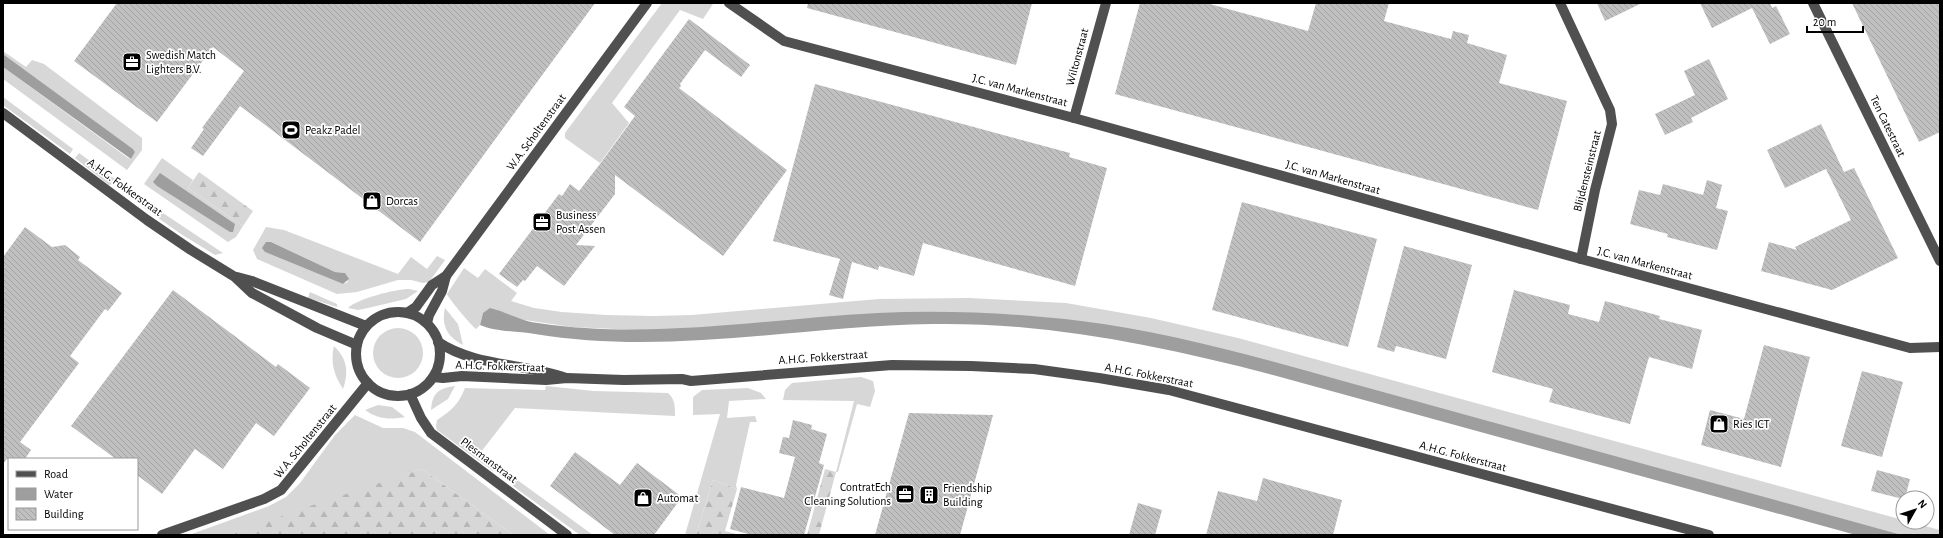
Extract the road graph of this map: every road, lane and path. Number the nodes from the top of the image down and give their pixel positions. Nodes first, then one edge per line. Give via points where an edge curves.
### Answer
1 (647, 3) edge
2 (729, 3) edge
3 (1106, 3) edge
4 (1560, 3) edge
5 (1813, 3) edge
6 (3, 113) edge
7 (1074, 118) junction
8 (1581, 259) junction
9 (1940, 261) edge
10 (235, 276) junction
11 (446, 276) junction
12 (407, 313) junction
13 (427, 323) junction
14 (366, 326) junction
15 (438, 342) junction
16 (357, 345) junction
17 (1940, 347) edge
18 (433, 377) junction
19 (567, 378) junction
20 (368, 383) junction
21 (410, 394) junction
22 (162, 535) edge
23 (567, 535) edge
24 (1709, 535) edge

1 - 11 street, W.A. Scholtenstraat
2 - 7 street, J.C. van Markenstraat via 784,41
3 - 7 street, Wiltonstraat
4 - 8 street, Blijdensteinstraat via 1610,110 1612,124
5 - 9 street, Ten Catestraat
6 - 10 street, A.H.G. Fokkerstraat via 153,224
7 - 8 street, J.C. van Markenstraat
8 - 17 street, J.C. van Markenstraat via 1910,348
10 - 14 street, A.H.G. Fokkerstraat
10 - 16 street, A.H.G. Fokkerstraat via 252,293 317,328
11 - 12 street, W.A. Scholtenstraat via 432,285 416,306
11 - 13 street, W.A. Scholtenstraat
12 - 13 street
12 - 14 street via 385,314
13 - 15 street
14 - 16 street
15 - 18 street via 439,361
15 - 19 street, A.H.G. Fokkerstraat via 448,348 492,362
16 - 20 street via 358,366
18 - 19 street, A.H.G. Fokkerstraat via 546,380
18 - 21 street via 419,390
19 - 24 street, A.H.G. Fokkerstraat via 691,381 892,365 1034,369 1169,390
20 - 21 street via 388,394
20 - 22 street, W.A. Scholtenstraat via 281,490 264,499
21 - 23 street, Plesmanstraat via 431,433

